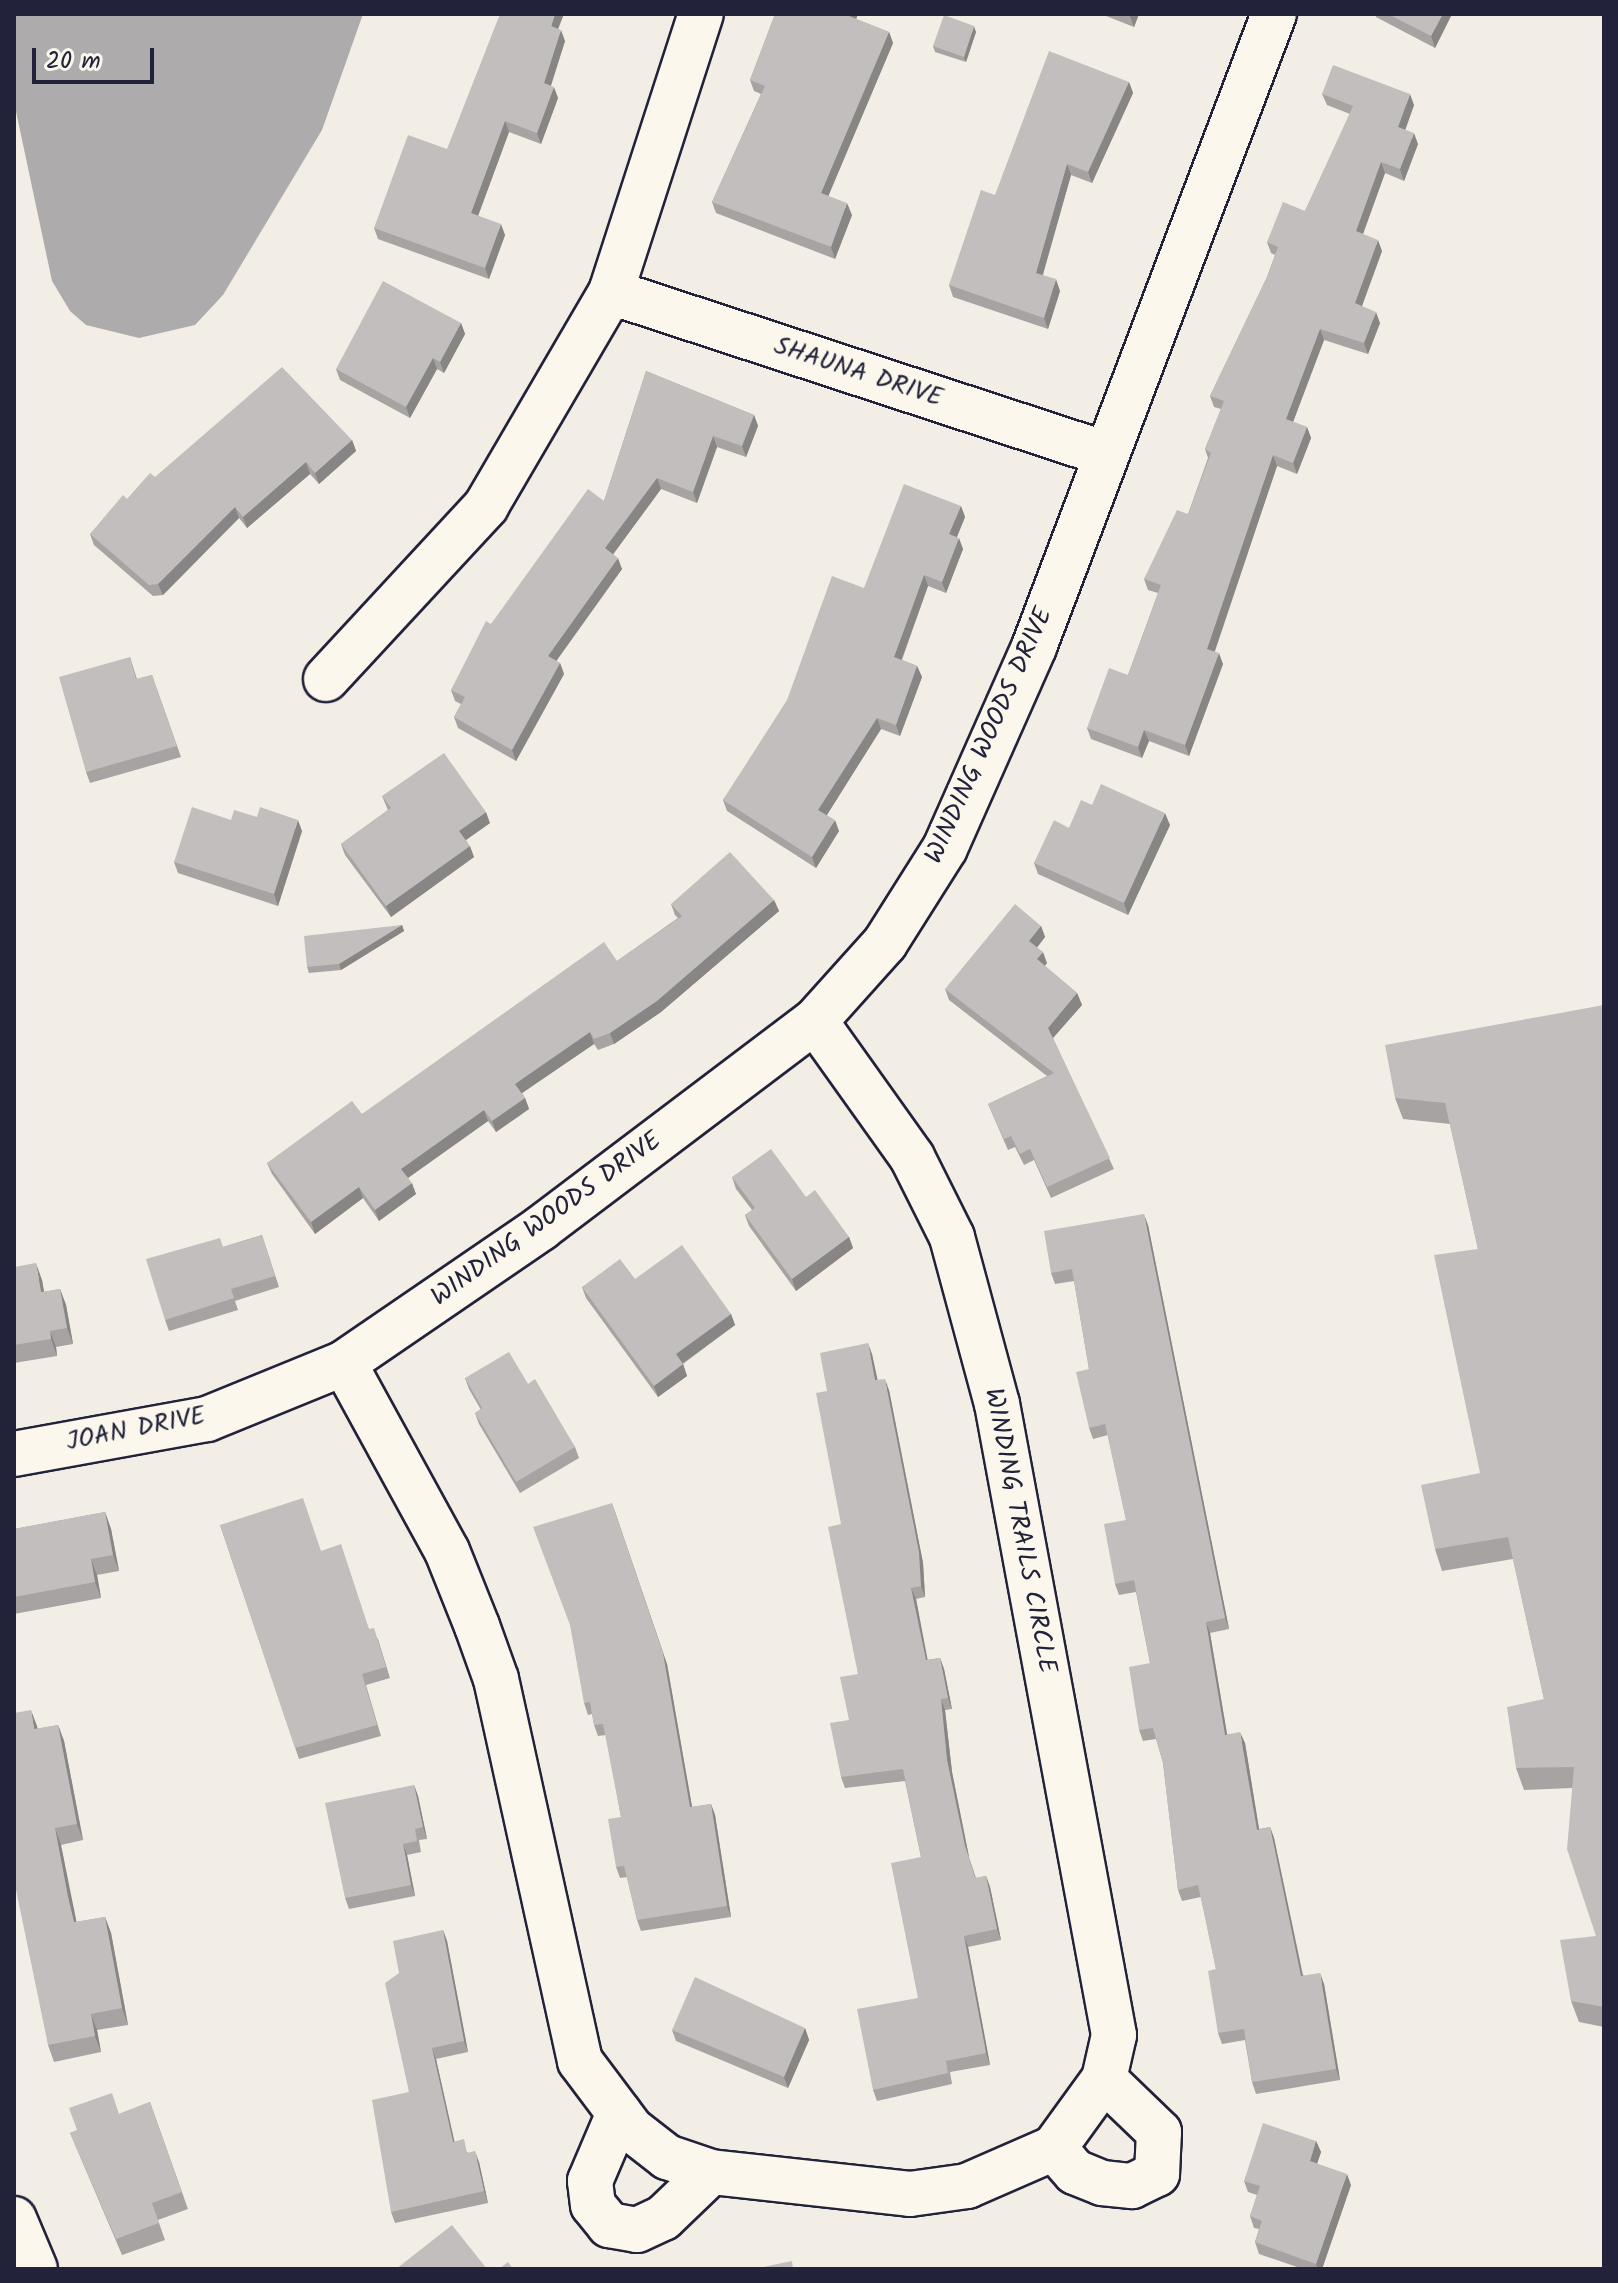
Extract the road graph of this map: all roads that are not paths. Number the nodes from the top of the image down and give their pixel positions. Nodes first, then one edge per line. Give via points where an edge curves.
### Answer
1 (701, 14) edge
2 (1274, 14) edge
3 (611, 292) junction
4 (1106, 454) junction
5 (326, 679) dead end
6 (815, 1021) junction
7 (344, 1363) junction
8 (14, 1454) edge
9 (1104, 2079) junction
10 (619, 2113) junction
11 (1054, 2148) junction
12 (711, 2172) junction
13 (14, 2219) edge
14 (35, 2269) edge

1 - 3 street
2 - 4 street, WINDING WOODS DRIVE
3 - 4 street, SHAUNA DRIVE
3 - 5 street via 486,506
4 - 6 street, WINDING WOODS DRIVE via 1034,647 945,848 885,943
6 - 7 street, WINDING WOODS DRIVE via 541,1228
6 - 9 street, WINDING TRAILS CIRCLE via 912,1157 952,1237 997,1404 1073,1799 1114,2035
7 - 8 street, JOAN DRIVE via 207,1419
7 - 10 street, WINDING TRAILS CIRCLE via 447,1551 477,1626 496,1679 580,2061
9 - 11 street, WINDING TRAILS CIRCLE
9 - 11 street via 1159,2132 1157,2174 1132,2186 1102,2183 1075,2172
10 - 12 street, WINDING TRAILS CIRCLE via 667,2157
10 - 12 street via 590,2181 593,2205 609,2225 637,2230 663,2218
11 - 12 street, WINDING TRAILS CIRCLE via 981,2181 910,2194
13 - 14 street

